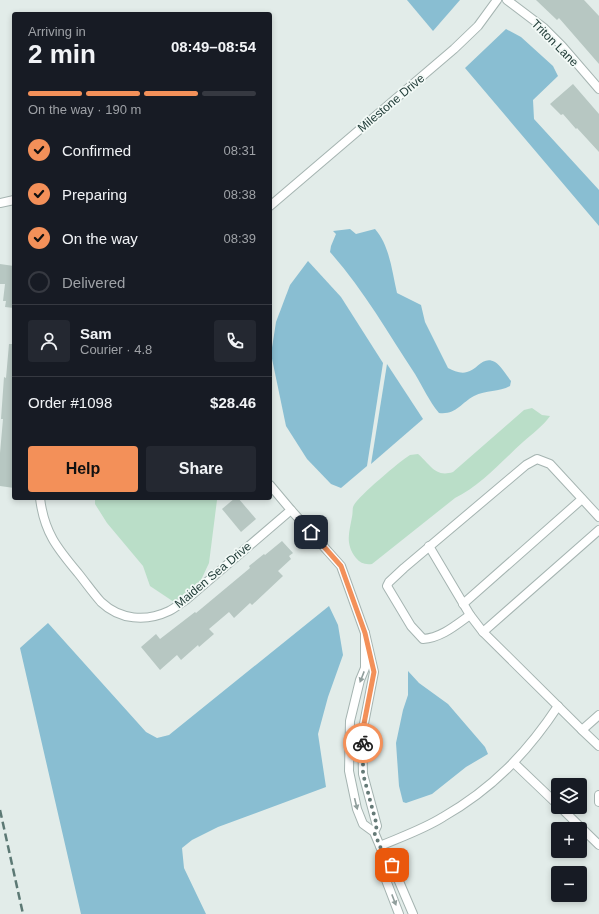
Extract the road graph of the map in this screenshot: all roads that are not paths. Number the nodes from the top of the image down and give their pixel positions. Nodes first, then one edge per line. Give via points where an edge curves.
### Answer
1 (497, 0) edge
2 (507, 0) edge
3 (599, 89) edge
4 (12, 200) edge
5 (277, 200) junction
6 (0, 202) edge
7 (272, 204) edge
8 (272, 207) edge
9 (272, 487) edge
10 (582, 498) junction
11 (40, 500) edge
12 (291, 510) junction
13 (599, 517) edge
14 (599, 530) edge
15 (429, 546) junction
16 (463, 604) junction
17 (470, 615) junction
18 (483, 632) junction
19 (365, 633) junction
20 (558, 706) junction
21 (599, 715) edge
22 (582, 730) junction
23 (599, 746) edge
24 (514, 763) junction
25 (599, 795) edge
26 (551, 798) edge
27 (599, 802) edge
28 (567, 814) edge
29 (374, 832) junction
30 (599, 845) edge
31 (380, 846) junction
32 (385, 858) junction
33 (399, 914) edge
34 (413, 914) edge

1 - 5 street, Milestone Drive via 478,26 454,49
2 - 3 street, Triton Lane via 544,28
4 - 6 street
5 - 7 street, Milestone Drive
5 - 8 street, Milestone Drive
9 - 12 street
10 - 13 street
10 - 15 street via 550,464 536,459
10 - 16 street
11 - 12 street, Maiden Sea Drive via 48,532 58,550 102,602 115,613 140,618 170,611
12 - 19 street via 341,566
14 - 18 street
15 - 16 street
15 - 17 street via 391,579 387,586 411,626 423,639 451,628
16 - 17 street
17 - 18 street
18 - 20 street
19 - 29 street via 374,672 362,734 363,774 377,826
19 -> 29 street via 365,668 350,721 349,771 363,824
20 - 22 street
20 - 24 street
21 - 22 street
22 - 23 street
24 - 26 street
24 - 31 street via 484,789 443,818
25 - 27 street
28 - 30 street
29 - 31 street
31 - 32 street
32 -> 33 street via 381,867
32 - 34 street via 392,865

